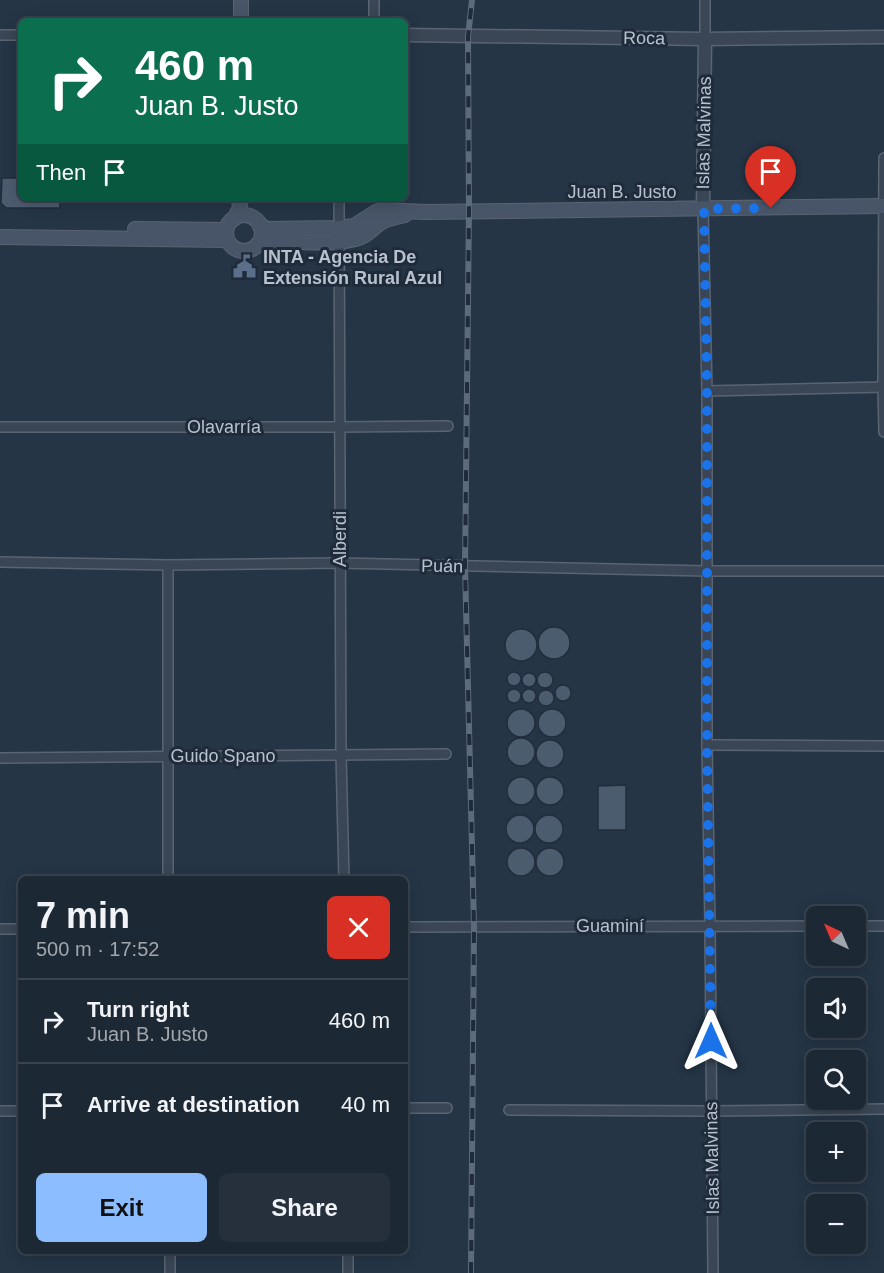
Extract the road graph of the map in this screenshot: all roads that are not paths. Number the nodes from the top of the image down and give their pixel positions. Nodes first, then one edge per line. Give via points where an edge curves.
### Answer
1 (242, 0) edge
2 (374, 0) edge
3 (705, 0) edge
4 (241, 18) edge
5 (374, 18) edge
6 (0, 35) edge
7 (18, 35) edge
8 (408, 35) edge
9 (884, 37) edge
10 (705, 39) junction
11 (884, 158) edge
12 (239, 201) edge
13 (248, 201) edge
14 (339, 201) edge
15 (884, 206) edge
16 (704, 209) junction
17 (256, 222) junction
18 (0, 229) edge
19 (229, 230) junction
20 (339, 235) junction
21 (0, 237) edge
22 (260, 242) junction
23 (883, 387) edge
24 (707, 391) junction
25 (448, 426) dead end
26 (0, 427) edge
27 (339, 427) junction
28 (884, 432) edge
29 (0, 562) edge
30 (340, 563) junction
31 (168, 565) junction
32 (707, 571) junction
33 (884, 571) edge
34 (707, 745) junction
35 (884, 746) edge
36 (446, 754) dead end
37 (341, 755) junction
38 (168, 756) junction
39 (0, 758) edge
40 (168, 876) edge
41 (344, 876) edge
42 (710, 926) junction
43 (806, 926) edge
44 (866, 926) edge
45 (884, 926) edge
46 (408, 927) edge
47 (0, 928) edge
48 (18, 928) edge
49 (408, 1108) edge
50 (447, 1108) dead end
51 (884, 1109) edge
52 (509, 1110) dead end
53 (0, 1111) edge
54 (18, 1111) edge
55 (711, 1111) junction
56 (170, 1254) edge
57 (348, 1254) edge
58 (170, 1273) edge
59 (348, 1273) edge
60 (713, 1273) edge

1 - 4 main road
2 - 5 street
3 - 10 street, Islas Malvinas
6 - 7 street
8 - 10 street, Roca
9 - 10 street, Roca
10 - 16 street, Islas Malvinas
11 - 15 street
12 - 19 main road via 240,208
13 - 17 main road
14 - 20 street, Alberdi
15 - 16 main road, Juan B. Justo
15 - 23 street
16 - 20 main road, Juan B. Justo via 382,210
16 - 24 street, Islas Malvinas
17 - 19 main road via 242,216
17 - 20 main road via 268,229
17 - 22 main road via 261,231
18 - 19 main road
19 - 21 main road
19 - 22 main road via 230,245 240,251
20 - 22 main road
20 - 27 street, Alberdi
23 - 24 street
23 - 28 street
24 - 32 street, Islas Malvinas
25 - 27 street, Olavarría
26 - 27 street, Olavarría
27 - 30 street, Alberdi
29 - 31 street, Puán
30 - 31 street, Puán
30 - 32 street, Puán
30 - 37 street, Alberdi
31 - 38 street
32 - 33 street, Puán
32 - 34 street, Islas Malvinas
34 - 35 street
34 - 42 street, Islas Malvinas
36 - 37 street, Guido Spano
37 - 38 street, Guido Spano
37 - 41 street, Alberdi
38 - 39 street, Guido Spano
38 - 40 street
42 - 43 street, Guaminí
42 - 46 street, Guaminí
42 - 55 street, Islas Malvinas
44 - 45 street
47 - 48 street
49 - 50 street
51 - 55 street
52 - 55 street
53 - 54 street
55 - 60 street, Islas Malvinas
56 - 58 street
57 - 59 street

